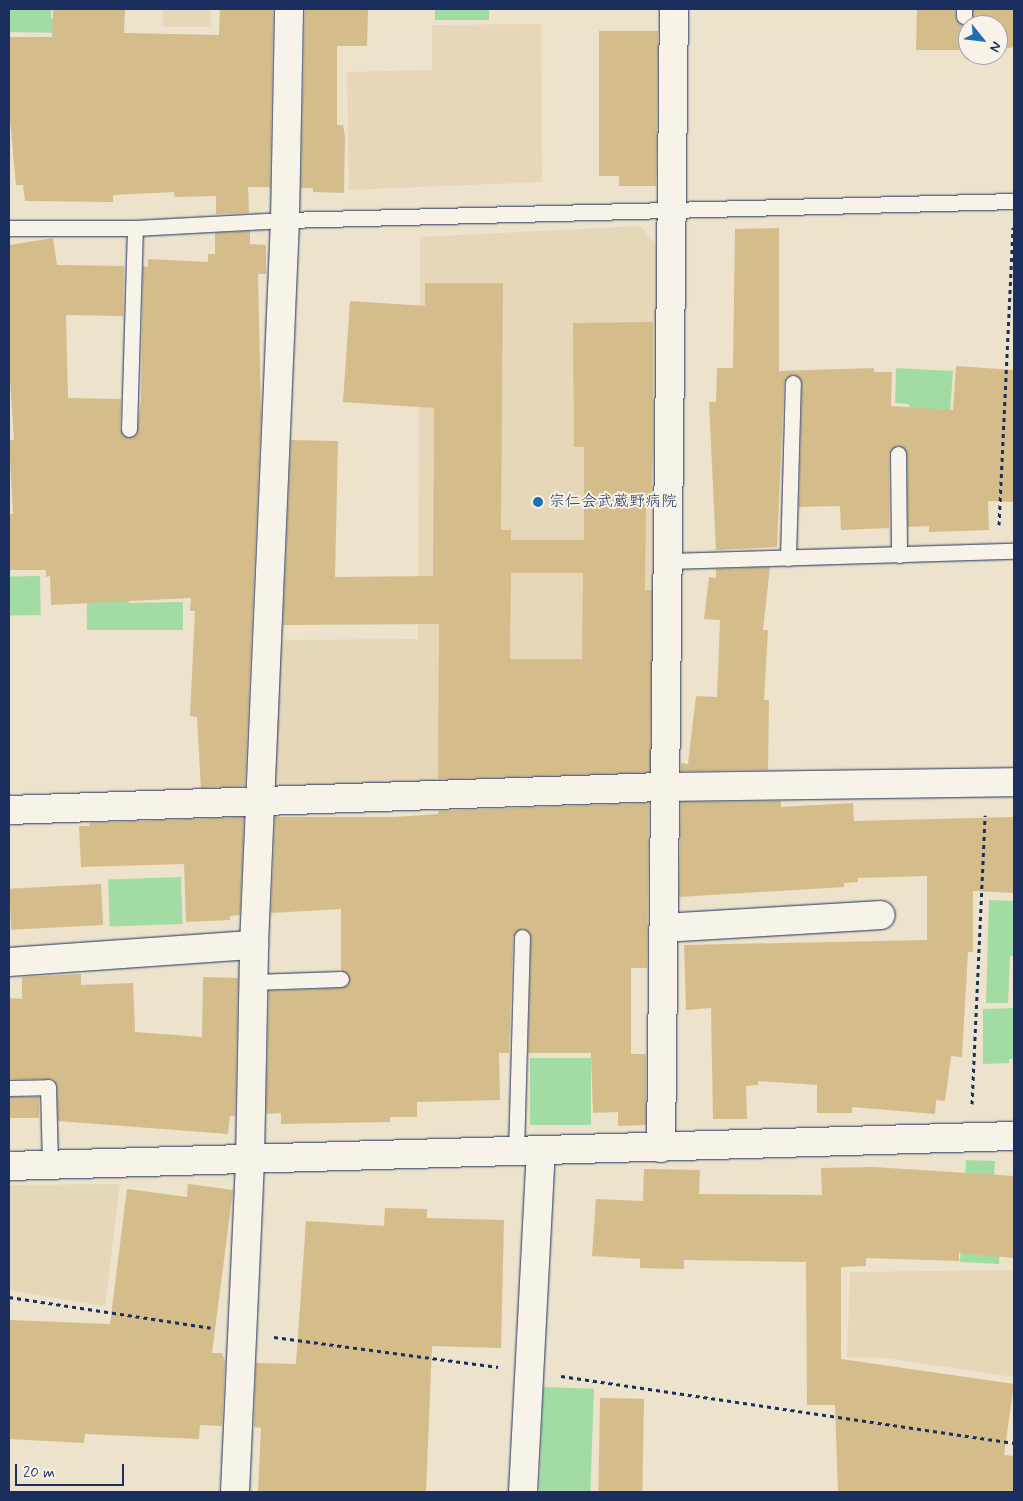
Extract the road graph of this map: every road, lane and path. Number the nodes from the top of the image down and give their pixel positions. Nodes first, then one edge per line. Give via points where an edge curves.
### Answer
1 (290, 9) edge
2 (674, 9) edge
3 (1014, 201) edge
4 (672, 209) junction
5 (285, 220) junction
6 (9, 228) edge
7 (134, 228) junction
8 (793, 383) dead end
9 (129, 428) dead end
10 (898, 454) dead end
11 (1007, 552) edge
12 (899, 555) junction
13 (788, 558) junction
14 (668, 561) junction
15 (1014, 782) edge
16 (986, 783) junction
17 (662, 787) junction
18 (260, 800) junction
19 (9, 810) edge
20 (882, 915) dead end
21 (664, 928) junction
22 (522, 937) dead end
23 (254, 945) junction
24 (9, 962) edge
25 (341, 979) dead end
26 (253, 982) junction
27 (9, 1088) edge
28 (1014, 1136) edge
29 (971, 1137) junction
30 (661, 1148) junction
31 (528, 1151) junction
32 (250, 1160) junction
33 (50, 1164) junction
34 (9, 1166) edge
35 (9, 1297) edge
36 (243, 1333) junction
37 (530, 1372) junction
38 (1014, 1443) edge
39 (236, 1492) edge
40 (523, 1492) edge

1 - 5 street
2 - 4 street
3 - 4 lane
3 - 11 path via 999,490
4 - 5 lane
4 - 14 street
5 - 7 lane
5 - 18 street
6 - 7 lane
7 - 9 lane
8 - 13 lane
10 - 12 lane
11 - 12 lane
12 - 13 lane
13 - 14 lane
14 - 17 street
15 - 16 street
16 - 17 street
16 - 29 path
17 - 18 street
17 - 21 street
18 - 19 street
18 - 23 street
20 - 21 street
21 - 30 street
22 - 31 lane
23 - 24 street
23 - 26 street
25 - 26 lane
26 - 32 street
27 - 33 lane via 48,1086
28 - 29 street
29 - 30 street
30 - 31 street
31 - 32 street
31 - 37 street
32 - 33 street
32 - 36 street
33 - 34 street
35 - 36 path
36 - 37 path
36 - 39 street
37 - 38 path
37 - 40 street

